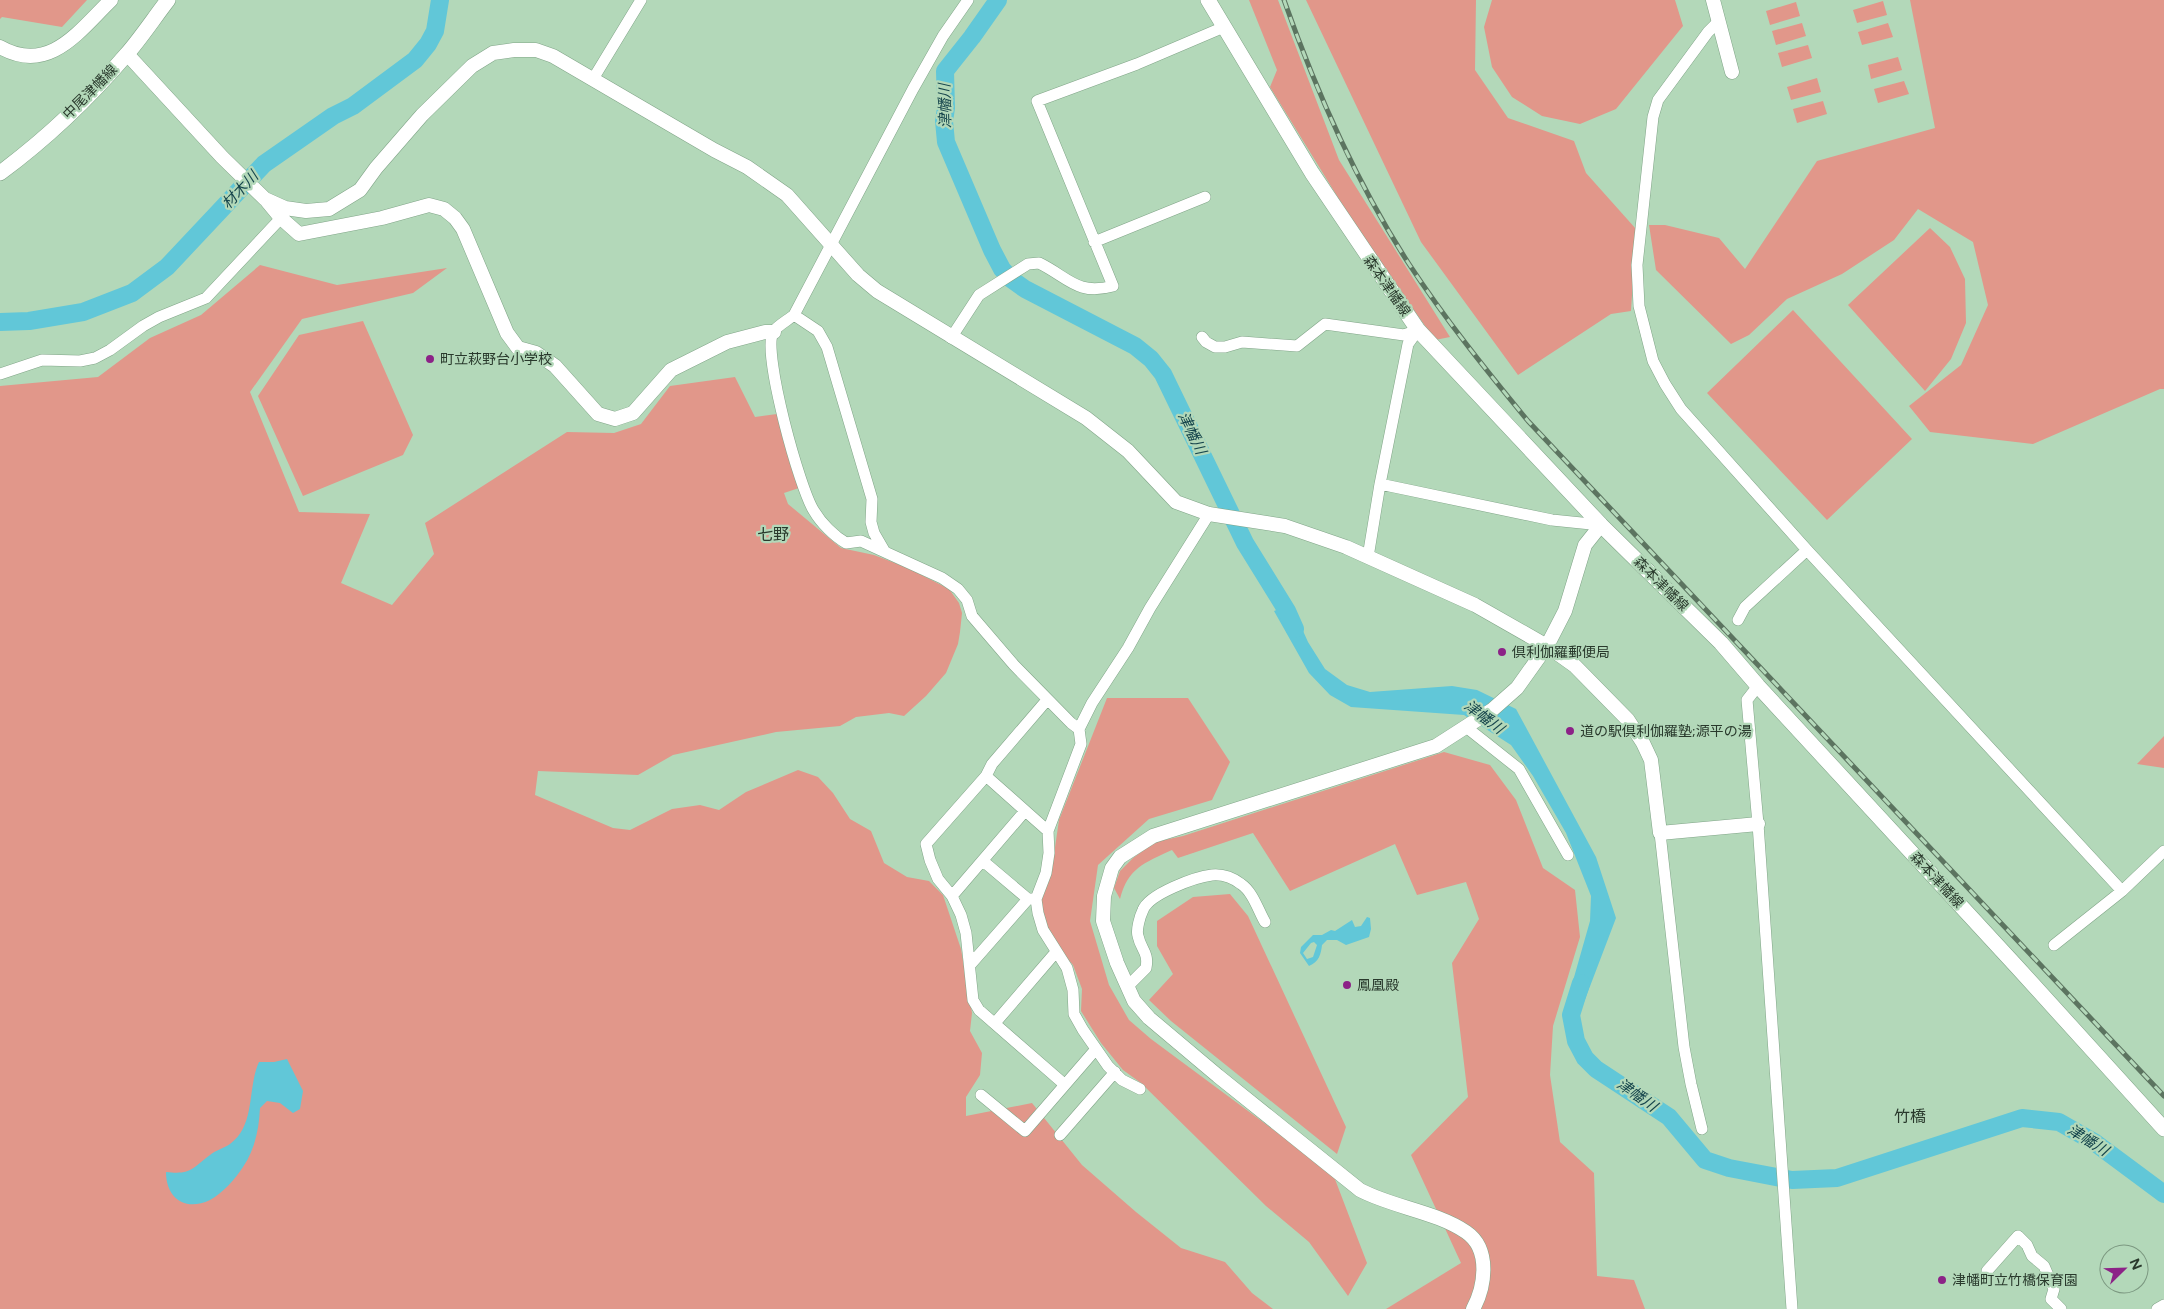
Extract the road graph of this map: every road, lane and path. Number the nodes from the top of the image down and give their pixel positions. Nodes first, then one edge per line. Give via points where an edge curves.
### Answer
1 (110, 0) edge
2 (168, 0) edge
3 (641, 0) edge
4 (968, 0) edge
5 (1208, 0) edge
6 (1713, 0) edge
7 (1718, 22) junction
8 (1224, 27) junction
9 (0, 47) edge
10 (127, 54) junction
11 (1732, 72) dead end
12 (593, 79) junction
13 (0, 173) edge
14 (1206, 197) dead end
15 (265, 199) junction
16 (281, 218) junction
17 (1094, 242) junction
18 (830, 244) junction
19 (794, 315) junction
20 (1418, 330) junction
21 (774, 332) junction
22 (1202, 337) dead end
23 (951, 338) junction
24 (0, 374) edge
25 (1380, 484) junction
26 (1209, 514) junction
27 (1601, 526) junction
28 (1807, 550) junction
29 (885, 552) junction
30 (1368, 557) junction
31 (1738, 620) dead end
32 (1547, 646) junction
33 (1758, 686) junction
34 (1047, 700) junction
35 (1466, 727) junction
36 (1079, 729) junction
37 (986, 776) junction
38 (1025, 811) junction
39 (1758, 824) junction
40 (1048, 831) junction
41 (1660, 833) junction
42 (2164, 851) edge
43 (1568, 855) dead end
44 (983, 861) junction
45 (2122, 891) junction
46 (952, 896) junction
47 (1032, 899) junction
48 (1265, 922) dead end
49 (2054, 945) dead end
50 (1056, 952) junction
51 (970, 965) junction
52 (1127, 987) junction
53 (995, 1023) junction
54 (1096, 1049) junction
55 (1115, 1072) junction
56 (1064, 1084) junction
57 (1140, 1089) dead end
58 (982, 1095) dead end
59 (1702, 1129) dead end
60 (2164, 1129) edge
61 (1060, 1135) dead end
62 (1988, 1271) dead end
63 (2164, 1305) edge
64 (1473, 1309) edge
65 (1792, 1309) edge
66 (2060, 1309) edge
67 (2157, 1309) edge

1 - 9 street via 58,50 26,57
2 - 10 main road, 中尾津幡線
3 - 12 street
4 - 18 street via 943,36
5 - 8 main road, 森本津幡線
6 - 7 street
7 - 11 street
7 - 28 street via 1658,100 1653,117 1637,265 1639,306 1653,360 1680,409
8 - 17 street via 1038,102
8 - 20 main road, 森本津幡線 via 1312,173
10 - 13 main road, 中尾津幡線 via 94,91
10 - 15 street
12 - 15 street via 536,50 493,53 472,66 422,115 360,190 329,209 321,210 285,208
12 - 18 street via 747,167 787,195
14 - 17 street
15 - 16 street
16 - 21 street via 299,234 429,205 444,209 463,229 507,333 518,348 536,353 555,366 598,414 615,419 632,413 671,370 727,342
16 - 24 street via 206,298 159,317 95,358 42,360
17 - 23 street via 1113,286 1100,290 1084,289 1068,283 1039,263 1028,264 973,301
18 - 19 street
18 - 23 street via 877,291
19 - 21 street
19 - 29 street via 818,331 827,348 872,499 872,527
20 - 22 street via 1404,335 1324,324 1297,346 1242,342 1214,347
20 - 25 street via 1408,344
20 - 27 main road, 森本津幡線
21 - 29 street via 771,344 774,377 804,491 814,511 839,539 846,543 861,541
23 - 26 street via 1086,418 1128,451 1176,502
25 - 27 street via 1552,520
25 - 30 street
26 - 30 street via 1285,526
26 - 36 street via 1092,702
27 - 32 street via 1585,545 1564,611
27 - 33 main road, 森本津幡線 via 1721,643
28 - 31 street via 1745,607
28 - 45 street
29 - 34 street via 942,578 958,589 967,600 972,616
30 - 32 street via 1475,606
32 - 35 street via 1517,688
32 - 41 street via 1575,666 1628,720 1643,743 1651,760
33 - 39 street via 1747,700
33 - 60 main road, 森本津幡線
34 - 36 street
34 - 37 street via 992,764
35 - 43 street via 1519,769
35 - 52 street via 1436,746 1153,836 1120,857 1112,868 1104,896 1103,921
36 - 40 street via 1081,744
37 - 38 street
37 - 46 street via 926,844 938,879
38 - 40 street
38 - 44 street
39 - 41 street
39 - 65 street
40 - 47 street via 1046,873
41 - 59 street via 1684,1047
42 - 45 street
44 - 46 street
44 - 47 street
45 - 49 street
46 - 51 street via 966,933
47 - 50 street via 1043,930
47 - 51 street
48 - 52 street via 1248,890 1225,876 1212,875 1187,882 1154,896 1142,911 1137,935 1147,954 1146,968
50 - 53 street
50 - 54 street via 1071,980 1074,1014
51 - 53 street via 973,1000 979,1010
52 - 64 street via 1149,1018 1354,1186 1376,1198 1452,1224 1468,1233 1478,1247 1483,1263 1484,1279
53 - 56 street
54 - 55 street
54 - 56 street
55 - 57 street via 1122,1080
55 - 61 street
56 - 58 street via 1026,1131
62 - 66 street via 2018,1236 2032,1256 2044,1266 2054,1289 2051,1299
63 - 67 street

